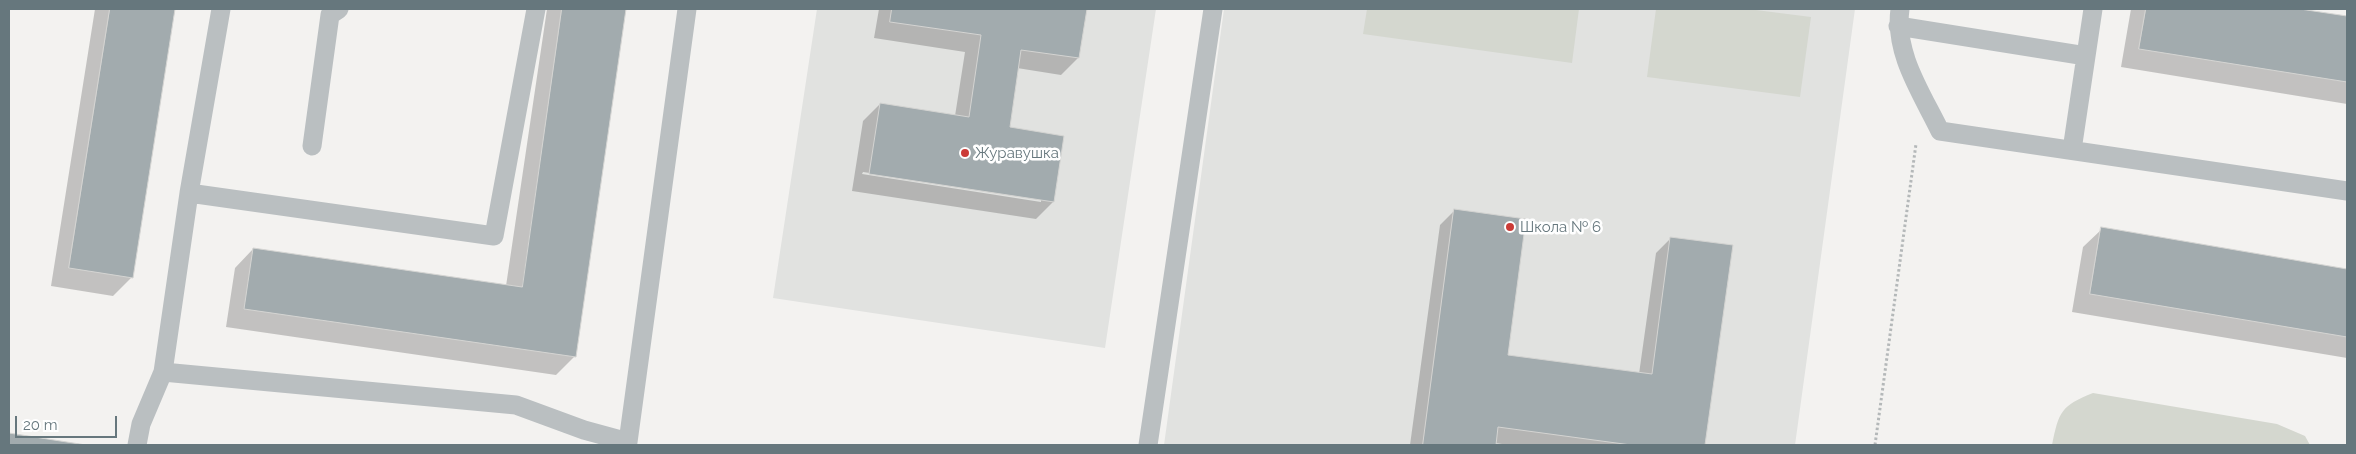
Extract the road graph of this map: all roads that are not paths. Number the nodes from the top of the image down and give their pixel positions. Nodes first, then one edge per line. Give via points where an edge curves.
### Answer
1 (221, 9) edge
2 (339, 9) edge
3 (536, 9) edge
4 (687, 9) edge
5 (1213, 9) edge
6 (2093, 9) edge
7 (1899, 18) edge
8 (2086, 56) junction
9 (312, 146) dead end
10 (2072, 150) junction
11 (2347, 191) edge
12 (189, 193) junction
13 (163, 372) junction
14 (137, 445) edge
15 (1148, 445) edge

1 - 12 lane
2 - 9 lane via 330,15
3 - 12 lane via 494,236
4 - 13 lane via 628,442 516,405
5 - 15 lane
6 - 8 lane
7 - 8 lane
7 - 10 lane via 1905,61 1940,131
8 - 10 lane
10 - 11 lane
12 - 13 lane
13 - 14 lane via 141,424

